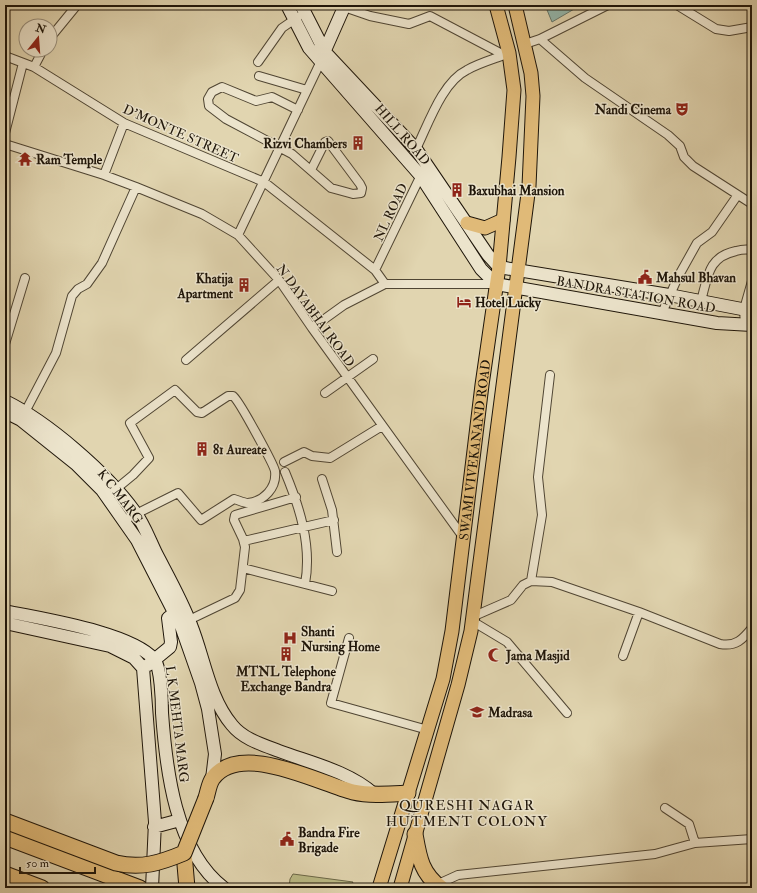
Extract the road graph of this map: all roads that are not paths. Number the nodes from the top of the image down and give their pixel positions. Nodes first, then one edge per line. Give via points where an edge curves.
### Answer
1 (77, 5) edge
2 (287, 5) edge
3 (496, 5) edge
4 (515, 5) edge
5 (608, 5) edge
6 (677, 5) edge
7 (344, 6) edge
8 (300, 12) edge
9 (752, 26) edge
10 (58, 28) edge
11 (540, 39) junction
12 (525, 44) junction
13 (507, 54) junction
14 (5, 56) edge
15 (323, 57) junction
16 (39, 58) edge
17 (258, 62) dead end
18 (23, 63) junction
19 (34, 67) junction
20 (259, 76) dead end
21 (307, 90) junction
22 (298, 110) junction
23 (8, 111) edge
24 (124, 123) junction
25 (5, 133) edge
26 (5, 144) edge
27 (279, 147) junction
28 (416, 149) junction
29 (311, 170) junction
30 (424, 170) junction
31 (104, 175) junction
32 (264, 182) junction
33 (136, 187) junction
34 (737, 196) junction
35 (752, 204) edge
36 (503, 220) junction
37 (467, 223) junction
38 (238, 235) junction
39 (752, 250) edge
40 (499, 267) junction
41 (375, 270) junction
42 (518, 271) junction
43 (25, 278) dead end
44 (279, 280) junction
45 (752, 281) edge
46 (385, 284) junction
47 (496, 284) junction
48 (516, 288) junction
49 (669, 295) junction
50 (701, 301) junction
51 (748, 310) edge
52 (662, 313) junction
53 (748, 325) edge
54 (312, 328) junction
55 (5, 344) edge
56 (373, 359) dead end
57 (186, 360) dead end
58 (485, 364) junction
59 (505, 366) junction
60 (550, 375) dead end
61 (346, 377) junction
62 (325, 394) dead end
63 (5, 401) edge
64 (5, 412) edge
65 (23, 416) junction
66 (382, 426) junction
67 (284, 462) dead end
68 (285, 472) dead end
69 (322, 479) dead end
70 (109, 487) junction
71 (296, 497) junction
72 (136, 513) junction
73 (124, 520) junction
74 (334, 520) junction
75 (303, 527) junction
76 (463, 537) junction
77 (244, 541) junction
78 (337, 552) dead end
79 (243, 568) junction
80 (531, 581) junction
81 (305, 584) junction
82 (332, 591) dead end
83 (179, 609) junction
84 (5, 611) edge
85 (640, 612) junction
86 (472, 619) junction
87 (5, 623) edge
88 (185, 623) junction
89 (752, 628) edge
90 (349, 638) dead end
91 (623, 656) dead end
92 (155, 660) junction
93 (143, 668) junction
94 (567, 713) dead end
95 (428, 730) junction
96 (168, 776) junction
97 (151, 777) junction
98 (212, 779) junction
99 (408, 793) junction
100 (374, 794) junction
101 (665, 808) dead end
102 (180, 820) junction
103 (5, 821) edge
104 (154, 827) junction
105 (415, 834) junction
106 (5, 837) edge
107 (752, 838) edge
108 (695, 843) junction
109 (184, 853) junction
110 (5, 874) edge
111 (439, 886) edge
112 (42, 888) edge
113 (140, 888) edge
114 (152, 888) edge
115 (187, 888) edge
116 (224, 888) edge
117 (379, 888) edge
118 (400, 888) edge

1 - 10 street
2 - 8 main road, HILL ROAD
3 - 13 main road, SWAMI VIVEKANAND ROAD
4 - 12 main road, SWAMI VIVEKANAND ROAD
5 - 11 street
6 - 9 street via 716,29 729,31
7 - 13 street via 370,16 409,24 430,16
7 - 15 main road
8 - 15 main road, HILL ROAD
8 - 17 street via 282,28
11 - 12 street
11 - 34 street via 585,78 668,135 680,146 684,157 693,166
12 - 42 main road, SWAMI VIVEKANAND ROAD via 533,96 529,186
13 - 28 street via 457,76 444,92
13 - 36 main road, SWAMI VIVEKANAND ROAD via 514,90
14 - 18 street, D'MONTE STREET
15 - 21 street
15 - 28 main road, HILL ROAD
15 - 30 main road, HILL ROAD
16 - 19 street
18 - 19 street, D'MONTE STREET
18 - 23 street
19 - 24 street, D'MONTE STREET
20 - 21 street
21 - 22 street
22 - 27 street
22 - 27 street via 269,96 260,101 222,87 209,96 210,106 226,119
23 - 25 street
24 - 31 street
24 - 32 street, D'MONTE STREET
26 - 31 street, N DAYABHAI ROAD
27 - 29 street
27 - 32 street
28 - 30 main road, HILL ROAD
29 - 29 street via 325,142 328,141 360,184 361,193 352,194 331,188
30 - 37 main road, HILL ROAD
30 - 41 street, NL ROAD
30 - 47 main road, HILL ROAD via 481,269
31 - 33 street, N DAYABHAI ROAD
32 - 38 street
32 - 41 street, D'MONTE STREET
33 - 38 street, N DAYABHAI ROAD via 202,214
33 - 65 street via 102,263 87,284 72,296 56,353
34 - 35 street
34 - 49 street via 712,232 697,243
36 - 37 main road via 485,228
36 - 40 main road, SWAMI VIVEKANAND ROAD
37 - 40 main road, HILL ROAD
38 - 44 street, N DAYABHAI ROAD
39 - 50 street via 744,248 718,257 711,267
40 - 42 main road
40 - 47 main road, SWAMI VIVEKANAND ROAD
41 - 46 street, D'MONTE STREET
42 - 48 main road, SWAMI VIVEKANAND ROAD
42 - 49 main road, BANDRA STATION ROAD
43 - 55 street
44 - 54 street, N DAYABHAI ROAD
44 - 57 street
45 - 51 street
46 - 47 street
46 - 54 street via 344,305
47 - 48 main road, BANDRA STATION ROAD
47 - 58 main road, SWAMI VIVEKANAND ROAD
48 - 52 main road, BANDRA STATION ROAD
48 - 59 main road, SWAMI VIVEKANAND ROAD
49 - 50 main road, BANDRA STATION ROAD
49 - 52 street
50 - 51 main road, BANDRA STATION ROAD
51 - 53 street
52 - 53 main road, BANDRA STATION ROAD
54 - 61 street, N DAYABHAI ROAD
56 - 61 street
58 - 59 main road
58 - 76 main road, SWAMI VIVEKANAND ROAD
59 - 86 main road, SWAMI VIVEKANAND ROAD
60 - 80 street via 538,477 542,515
61 - 62 street
61 - 66 street, N DAYABHAI ROAD
63 - 65 main road, K C MARG
64 - 65 main road, K C MARG
65 - 70 main road, K C MARG via 76,464
66 - 67 street via 330,458 312,456 304,452
66 - 76 street, N DAYABHAI ROAD
68 - 71 street
69 - 74 street
70 - 72 main road, K C MARG
70 - 72 street via 133,475 149,458 130,423 175,390 200,413 228,396 236,398 275,469 273,486 268,494 257,501 247,503 234,499 201,520 178,493
70 - 73 main road, K C MARG
71 - 75 street
71 - 77 street via 235,515 234,520
72 - 73 street
72 - 83 main road, K C MARG
73 - 83 main road, K C MARG
74 - 75 street
74 - 78 street
75 - 77 street
75 - 81 street via 308,559
76 - 95 main road, SWAMI VIVEKANAND ROAD via 452,631 443,678
77 - 79 street
79 - 81 street
79 - 88 street via 240,590 235,598
80 - 85 street via 552,582
80 - 86 street via 523,585 511,600
81 - 82 street
83 - 88 main road
83 - 92 main road via 168,620 170,647
84 - 92 main road, L K MEHTA MARG via 116,636 140,648
85 - 89 street via 727,645 741,642
85 - 91 street
86 - 94 street via 507,642
86 - 105 main road, SWAMI VIVEKANAND ROAD via 458,685
87 - 93 main road via 110,646 134,658
88 - 98 main road via 208,709 215,754
88 - 100 main road via 214,693 233,726 247,737 267,747 357,780
90 - 95 street via 331,703
92 - 93 main road
92 - 96 main road, L K MEHTA MARG via 161,683
93 - 97 main road
95 - 99 main road, SWAMI VIVEKANAND ROAD
96 - 97 main road
96 - 102 main road, L K MEHTA MARG
97 - 104 main road
98 - 100 highway via 232,764 262,763 353,792
98 - 109 highway, bridge
99 - 100 highway
99 - 117 main road, SWAMI VIVEKANAND ROAD
101 - 108 street via 689,824
102 - 104 main road
102 - 116 main road, L K MEHTA MARG via 208,874
103 - 109 highway, bridge via 130,867 161,863
104 - 114 main road
105 - 111 highway via 420,859 429,879
105 - 118 main road, SWAMI VIVEKANAND ROAD
106 - 113 highway
107 - 108 street
108 - 111 street via 655,854 458,875
109 - 115 highway
110 - 112 highway

